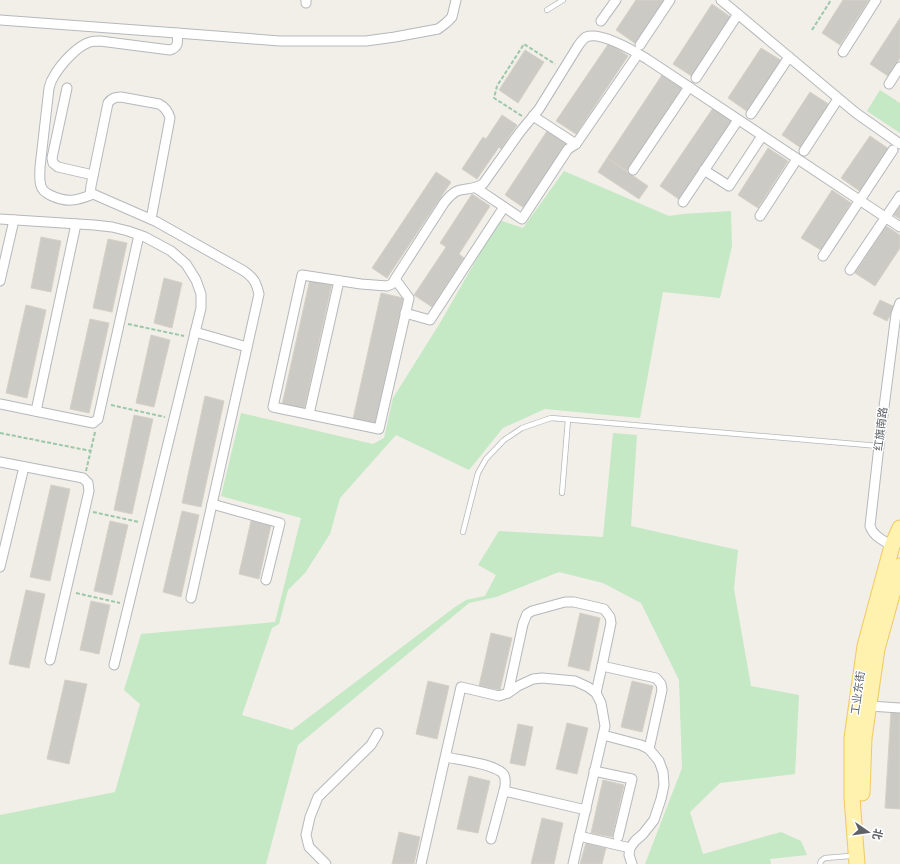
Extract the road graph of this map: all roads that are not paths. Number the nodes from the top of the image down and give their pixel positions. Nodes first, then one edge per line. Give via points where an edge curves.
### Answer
1 (456, 0) edge
2 (562, 0) edge
3 (616, 0) edge
4 (670, 0) edge
5 (721, 0) edge
6 (876, 0) edge
7 (547, 10) dead end
8 (738, 14) junction
9 (0, 20) edge
10 (601, 21) dead end
11 (177, 33) junction
12 (639, 49) junction
13 (843, 52) dead end
14 (789, 56) junction
15 (900, 67) edge
16 (696, 78) dead end
17 (889, 84) dead end
18 (689, 87) junction
19 (67, 88) dead end
20 (838, 99) junction
21 (751, 114) dead end
22 (531, 118) junction
23 (738, 120) junction
24 (762, 136) junction
25 (576, 144) junction
26 (896, 147) edge
27 (804, 151) dead end
28 (797, 159) junction
29 (633, 170) dead end
30 (704, 170) junction
31 (93, 175) junction
32 (476, 188) junction
33 (90, 195) junction
34 (900, 196) edge
35 (860, 200) junction
36 (683, 202) dead end
37 (504, 207) junction
38 (760, 216) dead end
39 (886, 217) junction
40 (0, 219) edge
41 (151, 219) junction
42 (14, 220) junction
43 (76, 224) junction
44 (900, 227) edge
45 (139, 235) junction
46 (823, 256) dead end
47 (850, 270) dead end
48 (395, 279) junction
49 (0, 281) edge
50 (339, 281) junction
51 (900, 303) edge
52 (405, 313) junction
53 (194, 335) junction
54 (247, 347) junction
55 (0, 404) edge
56 (36, 411) junction
57 (309, 414) junction
58 (568, 420) junction
59 (879, 446) junction
60 (0, 462) edge
61 (24, 467) junction
62 (562, 493) dead end
63 (212, 504) junction
64 (900, 528) edge
65 (463, 532) dead end
66 (892, 546) junction
67 (900, 566) edge
68 (0, 567) edge
69 (266, 580) dead end
70 (191, 598) dead end
71 (50, 660) dead end
72 (114, 665) dead end
73 (602, 666) junction
74 (508, 693) junction
75 (596, 693) junction
76 (869, 706) junction
77 (900, 708) edge
78 (378, 733) dead end
79 (603, 735) junction
80 (649, 749) junction
81 (446, 757) junction
82 (594, 771) junction
83 (504, 791) junction
84 (586, 810) junction
85 (579, 836) junction
86 (618, 837) dead end
87 (492, 839) dead end
88 (630, 848) junction
89 (857, 857) edge
90 (326, 864) edge
91 (422, 864) edge
92 (573, 864) edge
93 (632, 864) edge
94 (820, 864) edge
95 (867, 864) edge

1 - 11 street via 452,17 438,29 366,41 280,42
2 - 7 lane
3 - 10 street
4 - 12 street
5 - 8 street
6 - 13 street
8 - 14 street
8 - 16 street
9 - 11 street
11 - 33 street via 177,45 170,50 92,41 81,46 53,77 49,88 40,167 41,188 56,198 68,201
12 - 18 street via 647,59
12 - 22 street via 603,37 585,38
12 - 25 street
14 - 20 street
14 - 21 street
15 - 17 street
18 - 23 street
18 - 29 street
19 - 31 street via 53,163 58,167
20 - 26 street
20 - 27 street
22 - 25 street
22 - 32 street via 483,184
23 - 24 street
23 - 30 street
24 - 28 street
24 - 30 street via 729,186
25 - 37 street via 568,149 522,219
26 - 35 street
28 - 35 street
28 - 38 street
30 - 36 street
31 - 33 street
31 - 41 street via 110,100 121,96 164,106 170,118
32 - 37 street
32 - 48 street via 450,195
33 - 41 street via 93,194
34 - 39 street
35 - 39 street
35 - 46 street
37 - 52 street via 430,320
39 - 44 street
39 - 47 street
40 - 42 street
41 - 54 street via 252,276 259,294
42 - 43 street
42 - 49 street
43 - 45 street via 112,227
43 - 56 street
45 - 53 street via 171,251 186,264 196,280 201,294 201,308
45 - 56 street via 98,419 94,423
48 - 50 street via 387,286
48 - 52 street via 409,298
50 - 57 street
50 - 57 street via 302,275 273,407
51 - 59 street, 红旗南路 via 896,314
52 - 57 street via 379,429
53 - 54 street
53 - 72 street
54 - 63 street
55 - 56 street
58 - 59 lane
58 - 62 lane
58 - 65 lane via 550,418 522,428 504,440 486,459 478,473
59 - 66 street, 红旗南路 via 870,526 874,535
60 - 61 street
61 - 68 street
61 - 71 street via 83,478 88,483 85,510
63 - 69 street via 280,523
63 - 70 street
64 - 66 main road, 工业东街
66 - 89 main road, 工业东街 via 865,646 852,738 852,798
67 - 76 main road, 工业东街 via 877,649
73 - 74 street via 611,623 604,609 565,602 532,611 527,614 523,624
73 - 75 street
73 - 80 street via 656,678 661,684 662,690
74 - 75 street via 533,679 542,678 575,681
74 - 81 street via 499,696 461,688
75 - 79 street via 604,716
76 - 77 street
76 - 95 main road, 工业东街 via 864,738 862,798
78 - 90 street via 371,745 318,798 310,817 306,835 309,847
79 - 80 street
79 - 82 street
80 - 88 street via 659,761 664,785 654,820
81 - 83 street via 498,769 506,780
81 - 91 street
82 - 84 street
82 - 86 street via 632,779
83 - 84 street
83 - 87 street
84 - 85 street
85 - 88 street
85 - 92 street
88 - 93 street
89 - 94 lane via 854,854 825,858

